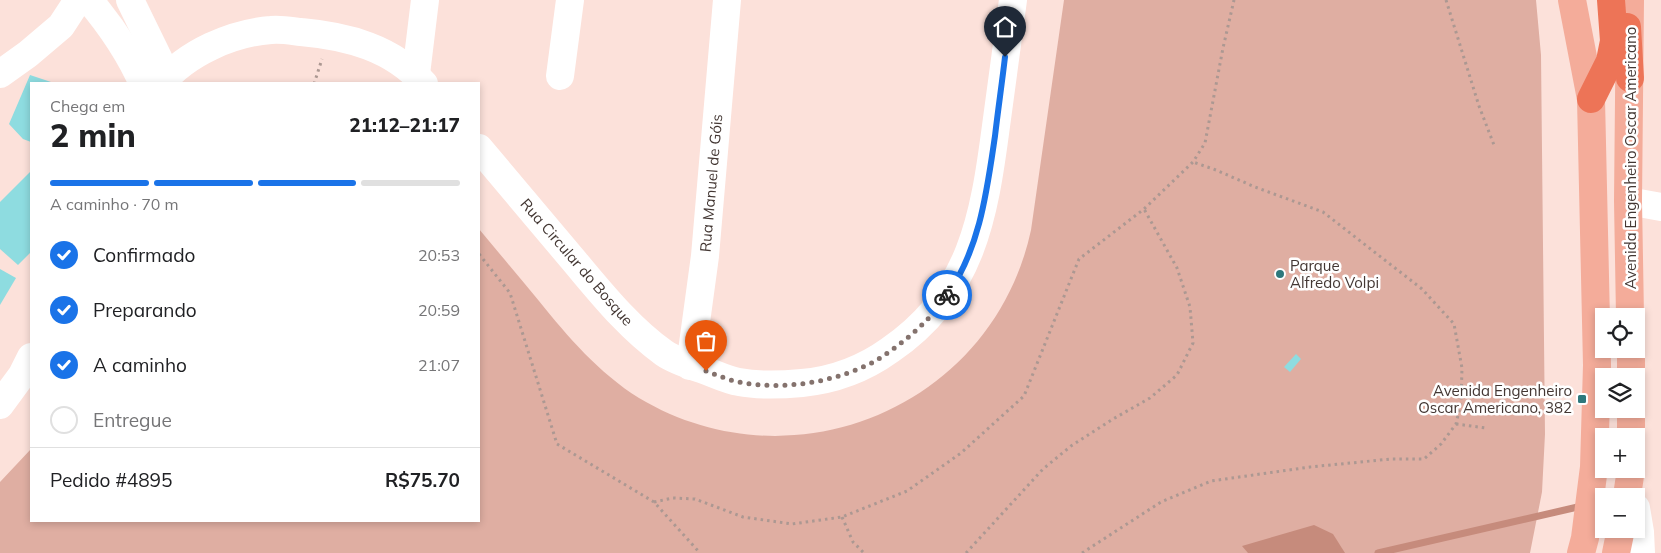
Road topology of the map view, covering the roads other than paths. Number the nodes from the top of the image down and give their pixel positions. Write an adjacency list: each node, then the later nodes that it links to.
1 (78, 0): 12 (street)
2 (130, 0): 17 (street)
3 (425, 0): 16 (street)
4 (570, 0): 14 (street)
5 (727, 0): 24 (street, Rua Manuel de Góis)
6 (1013, 0): 24 (street, Rua Circular do Bosque)
7 (1572, 0): 18 (main road)
8 (1611, 0): 18 (highway)
9 (1626, 0): 15 (highway)
10 (1630, 0): 15 (main road, Avenida Engenheiro Oscar Americano)
11 (106, 5): 12 (street); 17 (street)
12 (61, 26): 13 (street)
13 (0, 74)
14 (560, 76)
15 (1630, 78): 20 (main road, Avenida Engenheiro Oscar Americano)
16 (420, 79): 17 (street)
17 (157, 81)
18 (1591, 99): 28 (main road)
19 (480, 149): 24 (street, Rua Circular do Bosque)
20 (1628, 201): 21 (street); 22 (main road, Avenida Engenheiro Oscar Americano)
21 (1661, 207)
22 (1630, 308)
23 (30, 359): 25 (street)
24 (690, 366)
25 (0, 405)
26 (1619, 538): 29 (main road)
27 (1640, 538): 30 (street)
28 (1581, 553)
29 (1616, 553)
30 (1641, 553)

